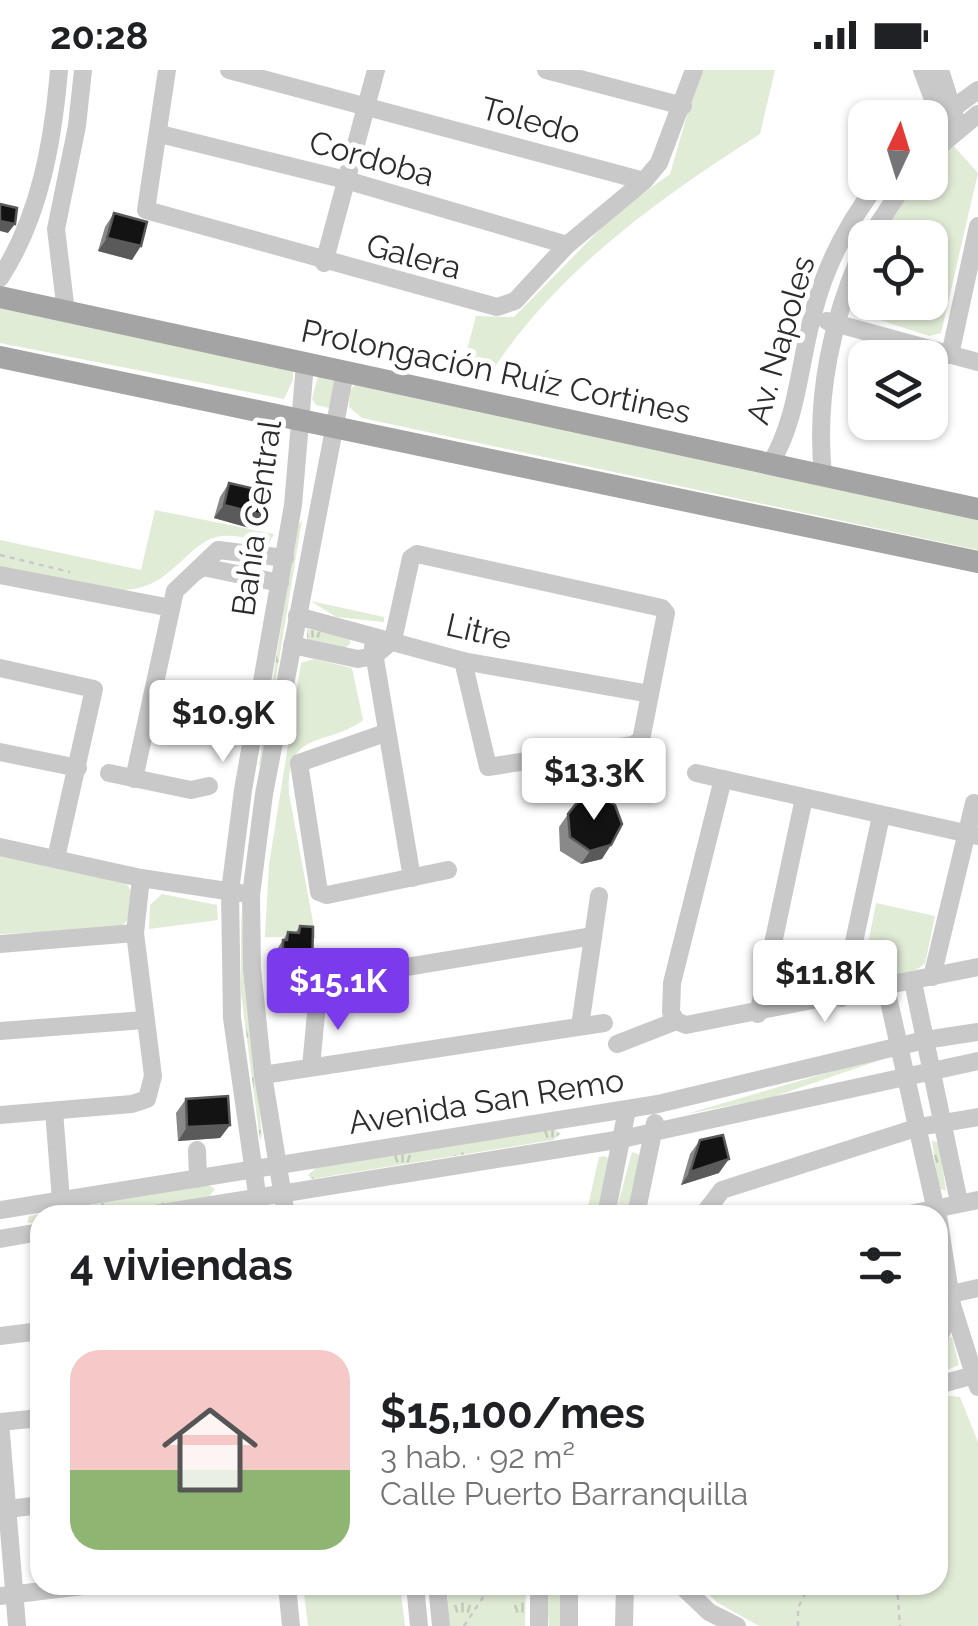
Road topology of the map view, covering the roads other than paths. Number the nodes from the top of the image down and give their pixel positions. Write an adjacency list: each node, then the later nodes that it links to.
1 (58, 70): 24 (street)
2 (83, 70): 26 (street)
3 (167, 70): 19 (street, Galera)
4 (229, 70): 13 (street, Toledo)
5 (376, 70): 13 (street)
6 (546, 70): 14 (street)
7 (694, 70): 14 (street, Galera)
8 (922, 70): 11 (street)
9 (940, 70): 12 (street)
10 (978, 90): 15 (street)
11 (933, 100)
12 (940, 100)
13 (366, 106): 21 (street); 22 (street, Toledo)
14 (683, 106): 22 (street, Galera)
15 (948, 111)
16 (978, 114): 18 (street)
17 (948, 127): 18 (street)
18 (952, 132): 20 (street)
19 (160, 134): 21 (street, Cordoba); 28 (street, Galera)
20 (948, 136)
21 (346, 180): 27 (street, Cordoba); 28 (street)
22 (644, 182): 27 (street, Galera)
23 (867, 200): 33 (street, Av. Napoles)
24 (30, 223): 26 (street); 29 (street)
25 (978, 226): 35 (street)
26 (56, 229): 32 (street)
27 (567, 245): 28 (street, Galera)
28 (324, 262)
29 (0, 278)
30 (848, 291): 34 (street, Av. Napoles)
31 (0, 297): 32 (main road, Prolongación Ruíz Cortines)
32 (66, 312): 38 (main road, Prolongación Ruíz Cortines)
33 (812, 317): 34 (street); 42 (street, Av. Napoles)
34 (836, 324): 35 (street); 43 (street, Av. Napoles)
35 (950, 355): 37 (street)
36 (0, 358): 40 (main road)
37 (978, 362)
38 (305, 364): 39 (main road, Prolongación Ruíz Cortines); 40 (street, Bahía Central)
39 (345, 372): 41 (street, Bahía Central); 42 (main road, Prolongación Ruíz Cortines)
40 (300, 420): 41 (main road); 44 (street, Bahía Central)
41 (336, 428): 45 (street, Bahía Central); 48 (main road)
42 (771, 463): 43 (main road, Prolongación Ruíz Cortines)
43 (823, 475): 46 (main road, Prolongación Ruíz Cortines)
44 (294, 505): 45 (street); 47 (street, Bahía Central)
45 (318, 508): 53 (street, Bahía Central)
46 (978, 509)
47 (285, 558): 49 (street); 51 (street, Bahía Central)
48 (978, 562)
49 (198, 571): 51 (street); 52 (street)
50 (0, 575): 52 (street)
51 (280, 583): 69 (street, Bahía Central)
52 (171, 608): 66 (street)
53 (297, 616): 54 (street, Litre); 56 (street, Bahía Central)
54 (371, 636): 55 (street, Litre); 57 (street)
55 (394, 640): 57 (street); 58 (street, Litre); 60 (street)
56 (292, 645): 57 (street); 70 (street, Bahía Central)
57 (374, 656): 61 (street)
58 (463, 661): 60 (street, Litre); 60 (street)
59 (0, 668): 63 (street)
60 (650, 694)
61 (385, 733): 79 (street); 79 (street)
62 (0, 752): 63 (street)
63 (78, 768): 76 (street)
64 (109, 773): 66 (street)
65 (696, 773): 67 (street)
66 (134, 779): 68 (street)
67 (723, 780): 71 (street); 92 (street)
68 (209, 786)
69 (243, 790): 70 (street); 80 (street, Bahía Central)
70 (264, 794): 81 (street, Bahía Central)
71 (804, 798): 73 (street); 90 (street)
72 (974, 803): 74 (street)
73 (881, 816): 74 (street); 89 (street)
74 (972, 835): 87 (street)
75 (0, 847): 76 (street)
76 (56, 858): 78 (street)
77 (448, 870): 79 (street)
78 (141, 878): 80 (street); 83 (street)
79 (412, 878)
80 (230, 892): 81 (street); 116 (street, Bahía Central)
81 (252, 895): 104 (street, Bahía Central)
82 (600, 896): 84 (street)
83 (135, 932): 85 (street); 91 (street)
84 (593, 936): 94 (street); 101 (street)
85 (0, 944)
86 (978, 968): 87 (street)
87 (922, 980): 88 (street); 97 (street)
88 (886, 988): 89 (street); 99 (street)
89 (842, 998): 90 (street)
90 (758, 1014): 92 (street)
91 (144, 1020): 95 (street); 107 (street)
92 (676, 1021): 98 (street)
93 (604, 1023): 94 (street)
94 (580, 1026): 101 (street)
95 (0, 1031)
96 (978, 1032): 97 (street, Avenida San Remo)
97 (926, 1040): 99 (street, Avenida San Remo); 102 (street)
98 (617, 1044)
99 (900, 1046): 103 (street); 105 (street, Avenida San Remo)
100 (978, 1060): 102 (street, Avenida San Remo)
101 (311, 1066): 104 (street)
102 (930, 1068): 103 (street, Avenida San Remo); 110 (street)
103 (907, 1074): 111 (street); 112 (street, Avenida San Remo)
104 (263, 1075): 115 (street, Bahía Central)
105 (658, 1104): 106 (street, Avenida San Remo); 112 (street)
106 (627, 1110): 113 (street); 115 (street, Avenida San Remo)
107 (54, 1111): 108 (street); 119 (street)
108 (0, 1115)
109 (978, 1116): 110 (street)
110 (942, 1122): 111 (street); 120 (street)
111 (920, 1127): 128 (street); 129 (street)
112 (654, 1132): 113 (street, Avenida San Remo); 127 (street)
113 (622, 1139): 118 (street, Avenida San Remo); 126 (street)
114 (197, 1150): 117 (street)
115 (275, 1164): 116 (street, Avenida San Remo); 118 (street, Bahía Central)
116 (252, 1168): 117 (street, Avenida San Remo); 123 (street, Bahía Central)
117 (198, 1178): 119 (street, Avenida San Remo)
118 (281, 1193): 124 (street, Avenida San Remo); 125 (street, Bahía Central)
119 (61, 1200): 121 (street, Avenida San Remo)
120 (968, 1201)
121 (30, 1205)
122 (30, 1205): 130 (street, Avenida San Remo)
123 (258, 1205)
124 (260, 1205)
125 (284, 1205)
126 (608, 1205)
127 (638, 1205)
128 (711, 1205)
129 (935, 1205)
130 (0, 1210)
131 (30, 1232): 132 (street)
132 (1, 1233)
133 (978, 1288): 134 (street)
134 (948, 1299)
135 (948, 1302): 138 (street)
136 (30, 1333): 137 (street)
137 (0, 1336)
138 (977, 1379): 139 (street)
139 (948, 1383)
140 (30, 1419): 141 (street)
141 (0, 1422): 143 (street)
142 (30, 1507): 143 (street)
143 (4, 1509): 144 (street)
144 (8, 1595): 153 (street)
145 (288, 1595): 154 (street)
146 (416, 1595): 155 (street)
147 (437, 1595): 156 (street)
148 (539, 1595): 157 (street)
149 (569, 1595): 158 (street)
150 (625, 1595): 159 (street)
151 (690, 1595): 152 (street)
152 (710, 1619): 160 (street)
153 (17, 1626)
154 (291, 1626)
155 (419, 1626)
156 (440, 1626)
157 (539, 1626)
158 (568, 1626)
159 (624, 1626)
160 (738, 1626)

